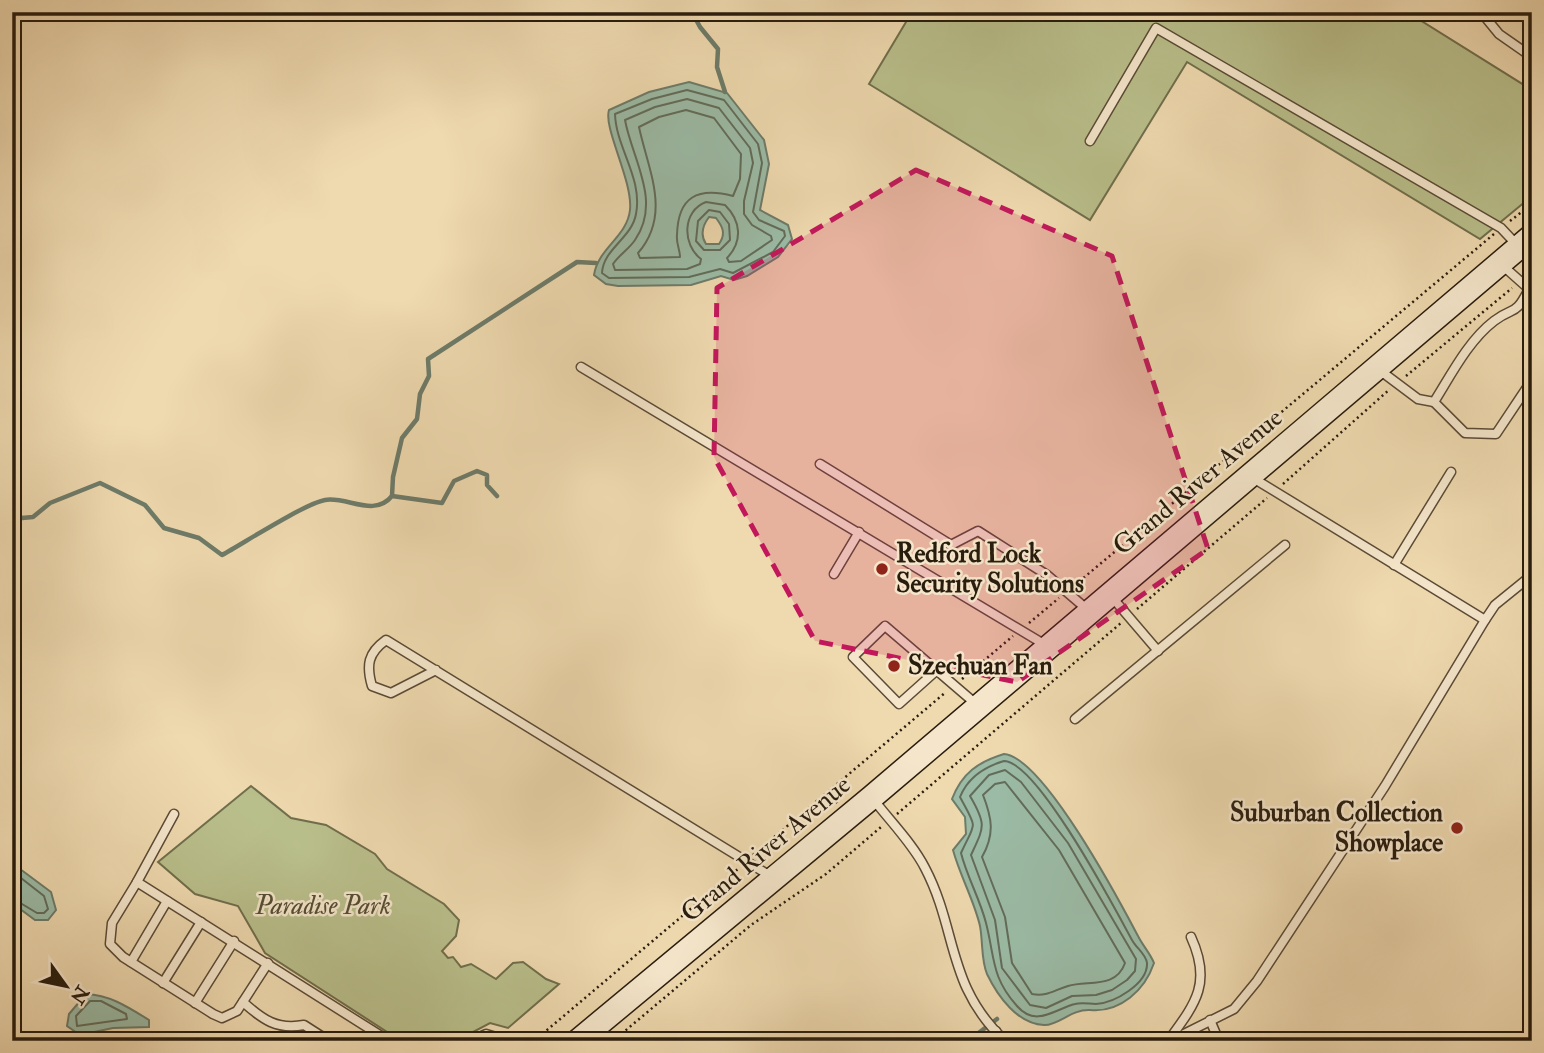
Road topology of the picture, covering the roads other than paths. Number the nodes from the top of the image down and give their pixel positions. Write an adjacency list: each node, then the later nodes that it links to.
1 (1481, 12): 2 (lane)
2 (1532, 57)
3 (1090, 141): 4 (lane)
4 (1525, 242): 5 (main road, Grand River Avenue)
5 (1500, 263): 6 (lane); 8 (main road, Grand River Avenue)
6 (1530, 289): 10 (lane)
7 (581, 367): 14 (lane)
8 (1376, 367): 10 (lane); 13 (main road, Grand River Avenue)
9 (1532, 380): 10 (lane)
10 (1434, 402)
11 (820, 464): 20 (lane)
12 (1451, 472): 16 (lane)
13 (1248, 475): 16 (lane); 19 (main road, Grand River Avenue)
14 (859, 532): 17 (lane); 22 (lane)
15 (1285, 545): 23 (lane)
16 (1394, 565): 21 (lane)
17 (834, 574)
18 (1532, 575): 21 (lane)
19 (1109, 594): 20 (main road, Grand River Avenue); 23 (lane)
20 (1089, 611): 22 (main road, Grand River Avenue)
21 (1485, 620): 41 (lane)
22 (1047, 646): 26 (main road, Grand River Avenue)
23 (1158, 651): 27 (lane)
24 (436, 670): 24 (lane); 30 (lane)
25 (937, 670): 25 (lane); 26 (lane)
26 (978, 706): 28 (main road, Grand River Avenue)
27 (1075, 719)
28 (872, 797): 30 (main road, Grand River Avenue); 42 (lane)
29 (174, 814): 31 (lane)
30 (775, 878): 47 (main road, Grand River Avenue)
31 (137, 882): 32 (lane); 36 (lane)
32 (167, 901): 33 (lane); 36 (lane)
33 (201, 922): 35 (lane); 38 (lane)
34 (1191, 937): 50 (lane)
35 (234, 941): 37 (lane); 40 (lane)
36 (131, 962): 38 (lane)
37 (268, 963): 39 (lane); 44 (lane)
38 (163, 983): 40 (lane)
39 (243, 1002): 40 (lane); 43 (lane)
40 (195, 1003)
41 (1210, 1020): 50 (lane); 51 (lane)
42 (996, 1031): 48 (lane); 49 (lane)
43 (324, 1039)
44 (389, 1041)
45 (471, 1041): 46 (lane)
46 (509, 1041)
47 (578, 1041)
48 (986, 1041)
49 (1005, 1041)
50 (1169, 1041)
51 (1219, 1041)

